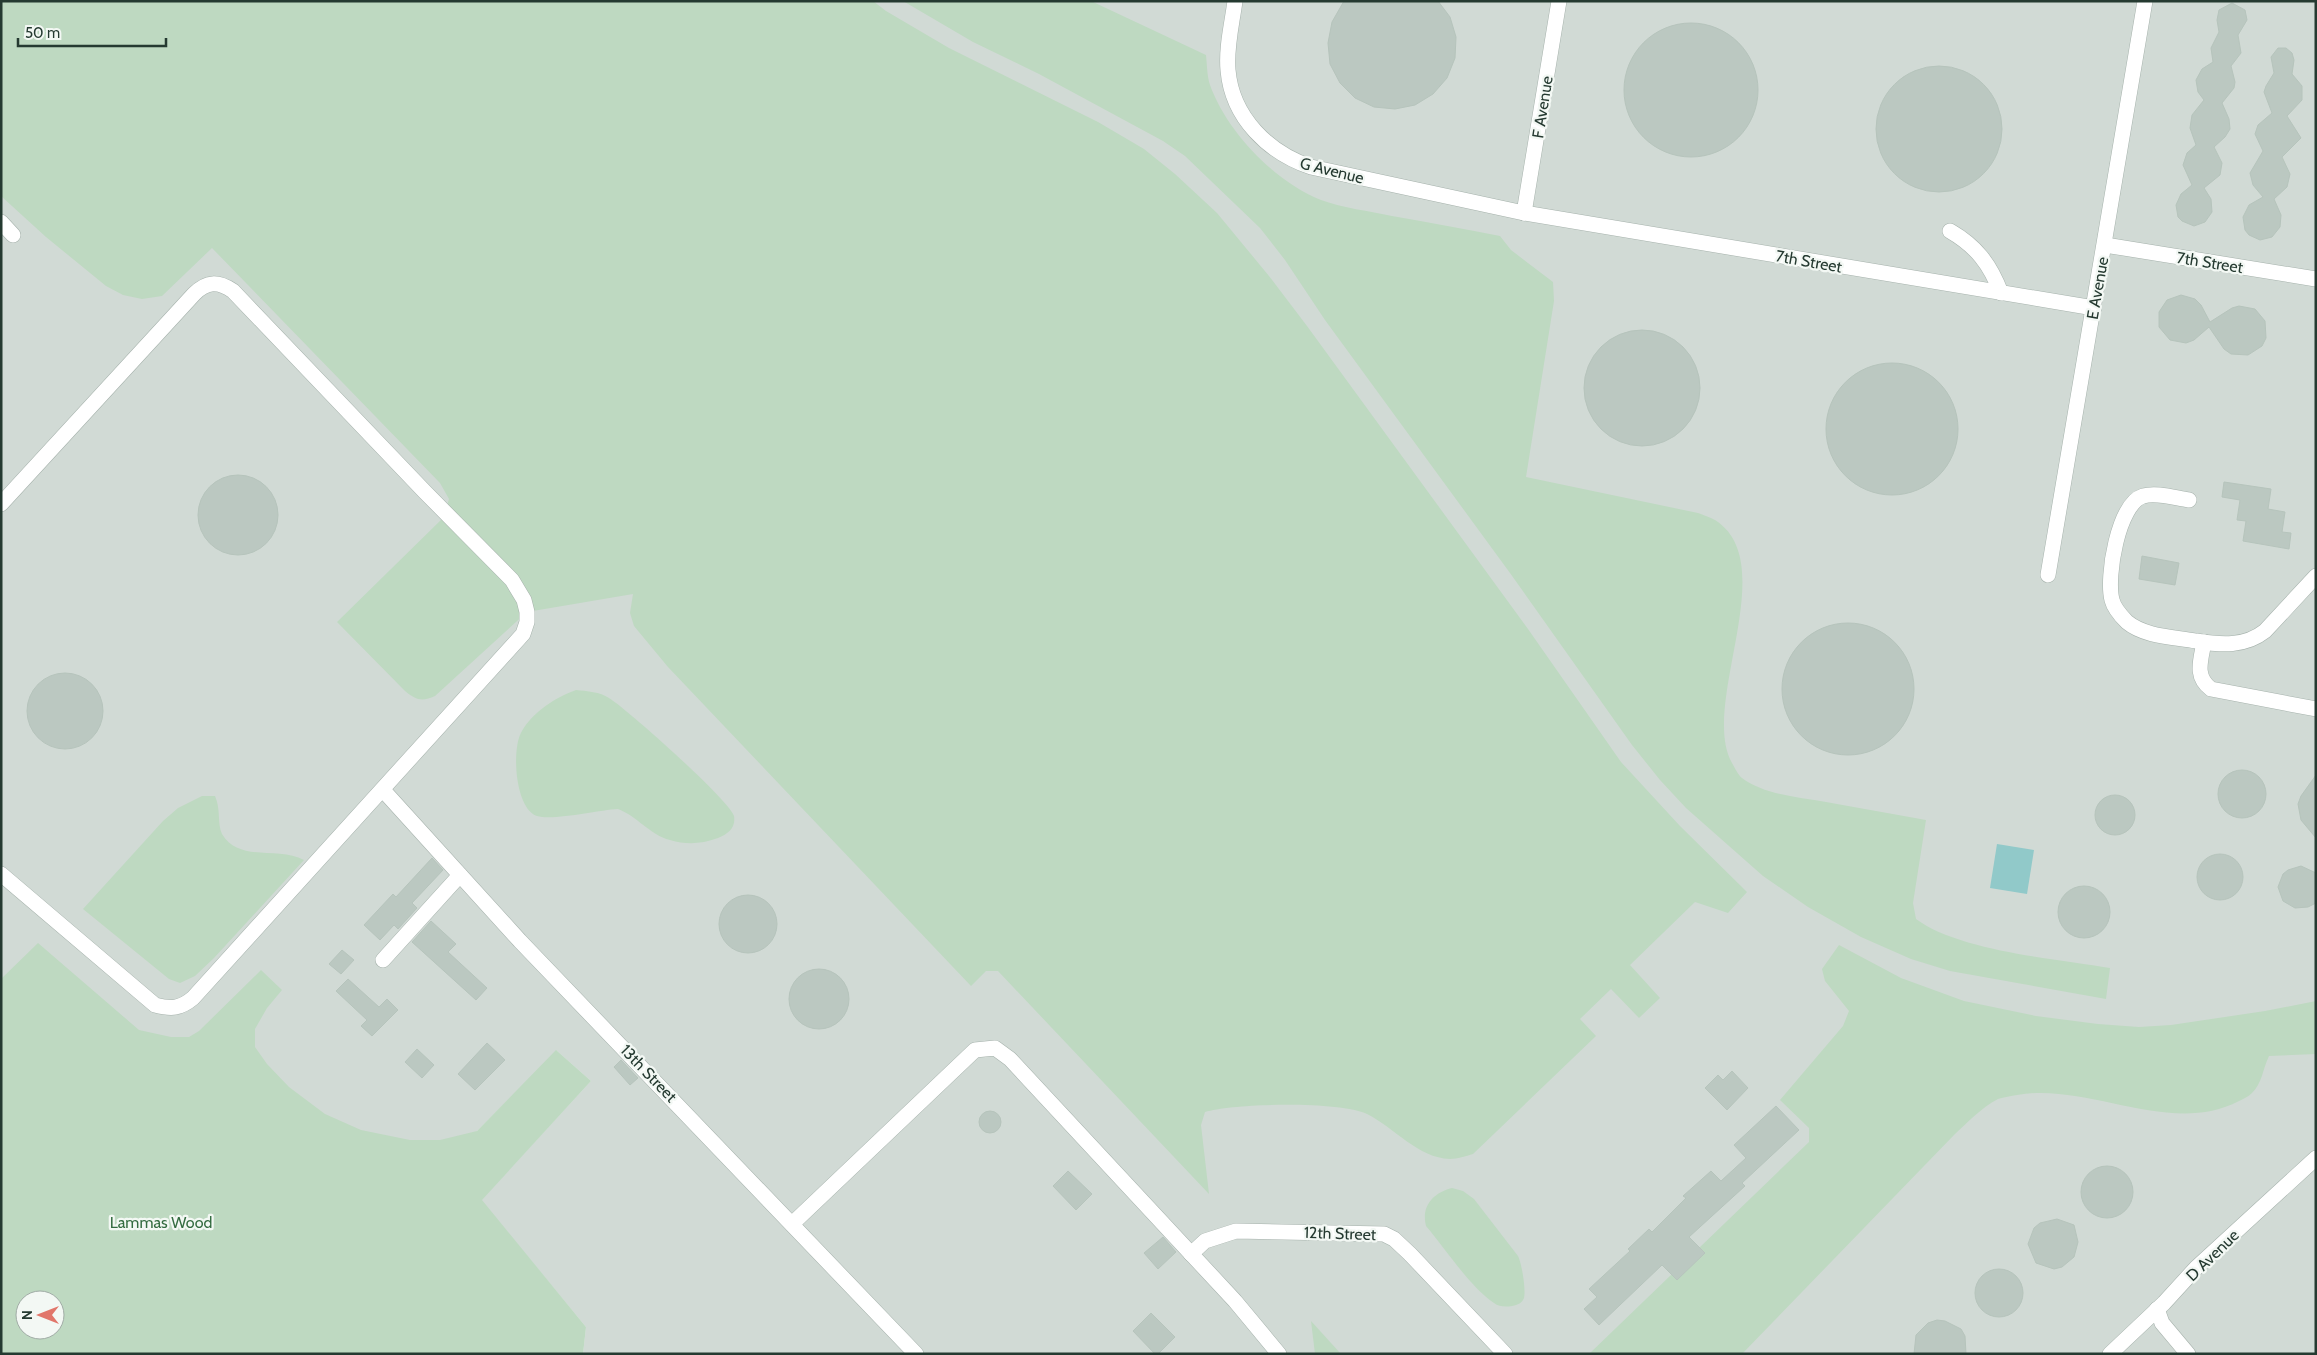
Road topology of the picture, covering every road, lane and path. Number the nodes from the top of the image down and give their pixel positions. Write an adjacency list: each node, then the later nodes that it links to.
1 (1235, 1): 4 (lane, G Avenue)
2 (1559, 1): 4 (lane, F Avenue)
3 (2145, 1): 8 (lane, E Avenue)
4 (1524, 213): 10 (lane, 7th Street)
5 (1, 222): 7 (lane)
6 (1950, 230): 10 (lane)
7 (13, 235)
8 (2105, 245): 9 (lane, 7th Street); 11 (lane, E Avenue)
9 (2316, 279)
10 (2001, 293): 11 (lane, 7th Street)
11 (2094, 308): 14 (lane, E Avenue)
12 (2189, 500): 16 (lane)
13 (1, 504): 18 (lane)
14 (2048, 575)
15 (2316, 576): 16 (lane)
16 (2204, 642): 17 (lane)
17 (2316, 709)
18 (383, 790): 19 (lane); 20 (lane, 13th Street)
19 (1, 874)
20 (460, 875): 21 (lane); 23 (lane, 13th Street)
21 (383, 960)
22 (2316, 1158): 25 (lane, D Avenue)
23 (792, 1224): 24 (lane); 26 (lane, 13th Street)
24 (1191, 1254): 27 (lane); 28 (lane, 12th Street)
25 (2160, 1316): 29 (lane, D Avenue); 30 (lane)
26 (916, 1354)
27 (1279, 1354)
28 (1505, 1354)
29 (2110, 1354)
30 (2188, 1354)

